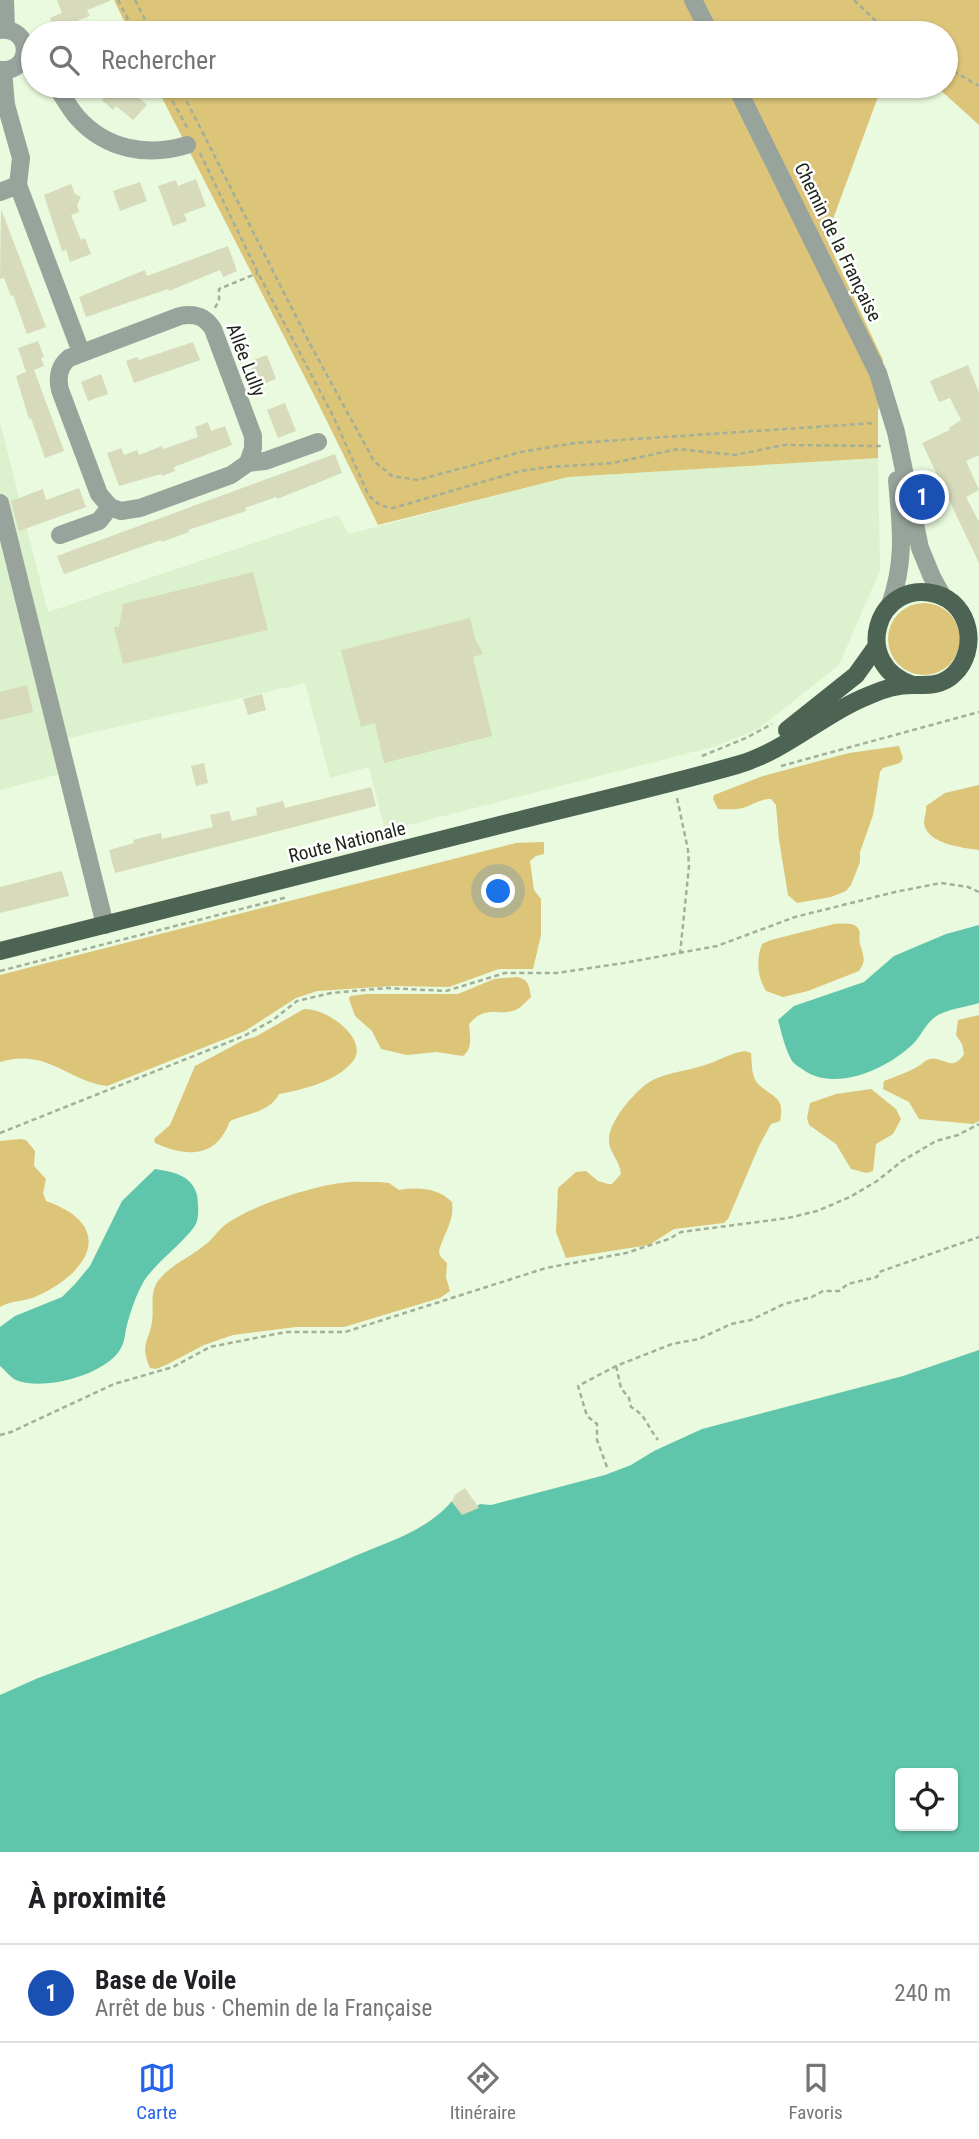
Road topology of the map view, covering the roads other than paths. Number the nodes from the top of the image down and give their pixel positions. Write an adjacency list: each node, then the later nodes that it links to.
1 (5, 0): 4 (street)
2 (693, 0): 3 (street)
3 (704, 21)
4 (3, 29): 5 (street)
5 (21, 37)
6 (21, 66): 7 (street)
7 (1, 70): 11 (street)
8 (65, 98): 10 (street)
9 (742, 98): 14 (street, Chemin de la Française)
10 (193, 144)
11 (18, 185): 12 (street); 13 (street)
12 (0, 191)
13 (81, 352): 16 (street, Allée Lully); 18 (street, Allée Lully)
14 (892, 421): 20 (street, Chemin de la Française); 21 (street, Chemin de la Française)
15 (318, 442): 16 (street)
16 (248, 463): 18 (street)
17 (0, 503): 28 (street)
18 (110, 507): 19 (street)
19 (60, 535)
20 (943, 597): 21 (main road); 22 (main road)
21 (890, 605): 23 (main road)
22 (972, 624): 25 (main road)
23 (876, 647): 26 (main road); 27 (main road)
24 (979, 664): 25 (main road)
25 (957, 671): 26 (main road)
26 (913, 685): 27 (main road)
27 (698, 766): 28 (main road, Route Nationale)
28 (105, 925): 29 (main road, Route Nationale)
29 (0, 951)

